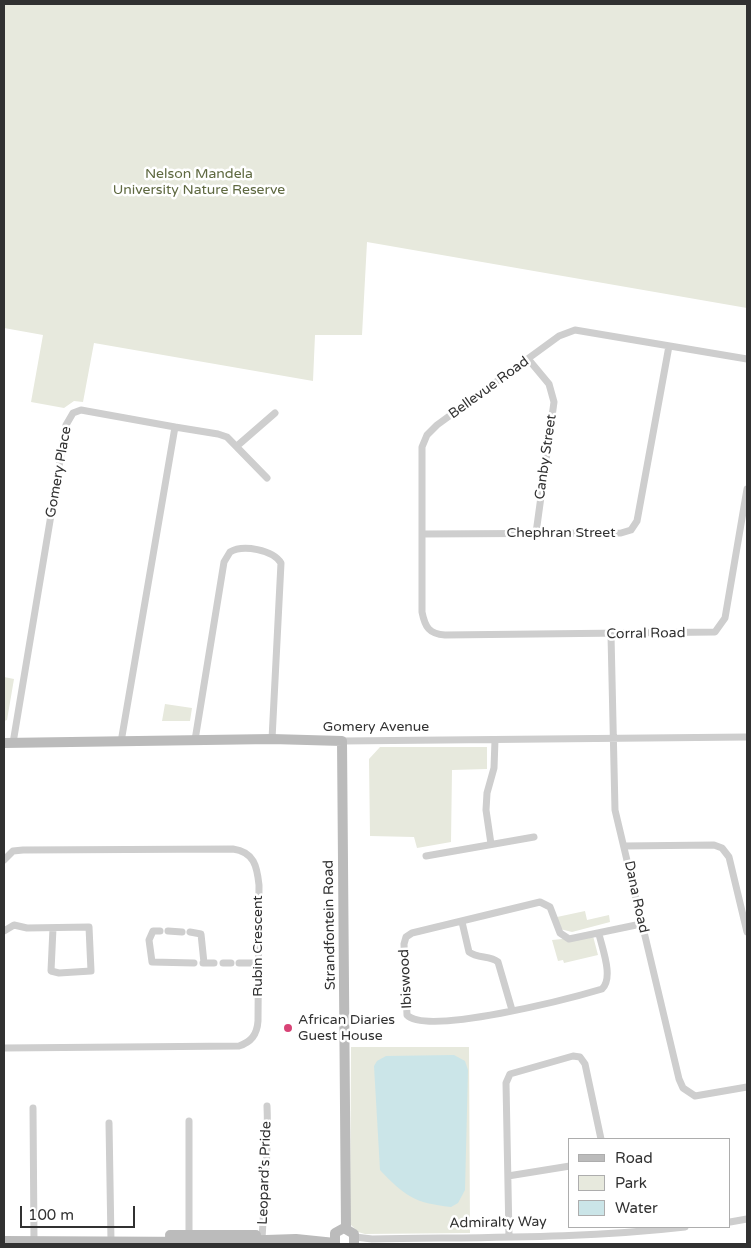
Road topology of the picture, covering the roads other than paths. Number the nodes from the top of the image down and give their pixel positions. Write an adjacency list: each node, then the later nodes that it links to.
1 (669, 346): 2 (street, Bellevue Road); 3 (street, Bellevue Road); 9 (street, Chephran Street)
2 (747, 359)
3 (528, 360): 9 (street, Canby Street); 10 (street, Bellevue Road)
4 (275, 413): 6 (street)
5 (175, 427): 6 (street, Gomery Place); 19 (street); 20 (street, Gomery Place)
6 (237, 446): 7 (street, Gomery Place)
7 (266, 478)
8 (747, 490): 12 (street, Corral Road)
9 (536, 533): 10 (street, Chephran Street)
10 (422, 534): 11 (street, Bellevue Road)
11 (430, 632): 12 (street, Corral Road)
12 (611, 635): 15 (street, Dana Road)
13 (747, 737): 15 (street, Gomery Avenue)
14 (272, 739): 16 (street, Gomery Avenue); 16 (street); 18 (street, Gomery Avenue)
15 (612, 739): 17 (street, Gomery Avenue); 23 (street, Dana Road)
16 (195, 740): 19 (street, Gomery Avenue)
17 (495, 740): 18 (street, Gomery Avenue); 22 (street)
18 (342, 741): 53 (street, Strandfontein Road)
19 (121, 742): 20 (street, Gomery Avenue)
20 (8, 743)
21 (534, 837): 22 (street)
22 (491, 844): 24 (street)
23 (624, 846): 27 (street, Dana Road); 34 (street)
24 (426, 856)
25 (4, 860): 39 (street, Rubin Crescent)
26 (462, 922): 35 (street, Ibiswood); 40 (street); 40 (street, Ibiswood)
27 (641, 924): 35 (street, Ibiswood); 42 (street, Dana Road)
28 (53, 928): 28 (street); 29 (street)
29 (4, 931)
30 (160, 931): 36 (street)
31 (168, 931): 32 (street)
32 (182, 932)
33 (190, 932): 37 (street)
34 (747, 932)
35 (599, 934): 40 (street, Ibiswood)
36 (194, 963)
37 (214, 963)
38 (239, 963): 39 (street)
39 (258, 963): 41 (street, Rubin Crescent)
40 (512, 1010)
41 (4, 1048)
42 (747, 1087)
43 (267, 1106): 56 (street, Leopard’s Pride)
44 (33, 1108): 58 (street)
45 (189, 1121): 55 (street)
46 (109, 1123): 59 (street)
47 (601, 1138): 49 (street)
48 (568, 1166): 49 (street)
49 (508, 1176): 54 (street)
50 (747, 1219): 51 (street)
51 (731, 1222)
52 (672, 1228): 54 (street, Admiralty Way)
53 (346, 1229): 61 (street); 62 (street)
54 (509, 1237): 62 (street, Admiralty Way)
55 (189, 1238): 56 (street); 59 (street)
56 (262, 1238): 60 (street); 61 (street)
57 (4, 1240): 58 (street)
58 (34, 1240): 59 (street)
59 (110, 1240)
60 (296, 1240): 61 (street); 63 (street)
61 (335, 1241)
62 (354, 1241)
63 (312, 1244)

